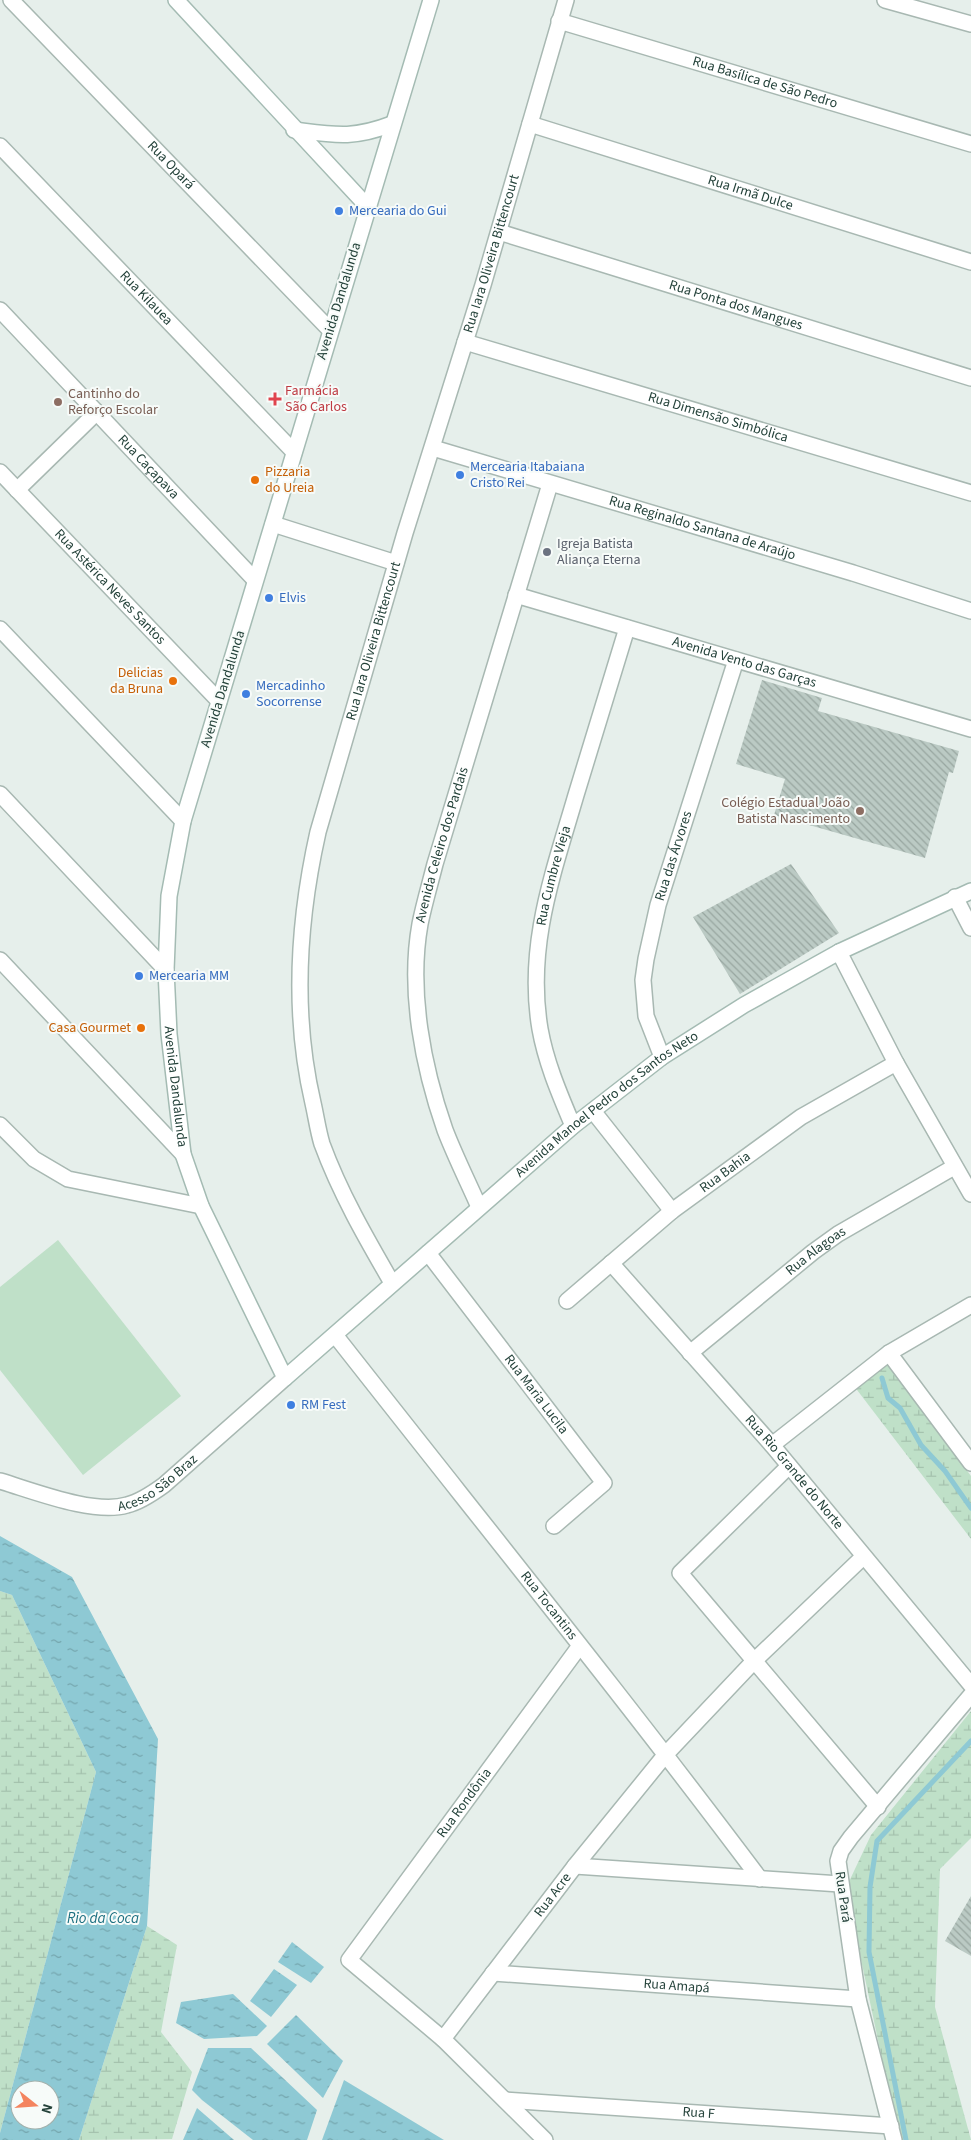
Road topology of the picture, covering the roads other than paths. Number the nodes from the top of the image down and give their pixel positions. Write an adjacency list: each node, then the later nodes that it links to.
1 (11, 0): 17 (street, Rua Opará)
2 (176, 0): 10 (street)
3 (431, 0): 8 (street, Avenida Dandalunda)
4 (566, 0): 6 (street, Rua Iara Oliveira Bittencourt)
5 (885, 0): 7 (street)
6 (559, 21): 9 (street, Rua Iara Oliveira Bittencourt); 11 (street, Rua Basílica de São Pedro)
7 (971, 24)
8 (392, 124): 10 (street); 13 (street, Avenida Dandalunda)
9 (530, 124): 14 (street, Rua Iara Oliveira Bittencourt); 15 (street, Rua Irmã Dulce)
10 (294, 130): 13 (street)
11 (971, 144)
12 (0, 146): 22 (street, Rua Kilauea)
13 (367, 206): 17 (street, Avenida Dandalunda)
14 (499, 232): 18 (street, Rua Iara Oliveira Bittencourt); 19 (street, Rua Ponta dos Mangues)
15 (971, 262)
16 (0, 310): 20 (street, Rua Caçapava)
17 (330, 330): 22 (street, Avenida Dandalunda)
18 (465, 342): 21 (street, Rua Iara Oliveira Bittencourt); 26 (street, Rua Dimensão Simbólica)
19 (971, 378)
20 (97, 412): 25 (street); 29 (street, Rua Caçapava)
21 (433, 448): 24 (street, Rua Reginaldo Santana de Araújo); 28 (street, Rua Iara Oliveira Bittencourt)
22 (294, 452): 27 (street, Avenida Dandalunda)
23 (0, 472): 25 (street, Rua Astérica Neves Santos)
24 (550, 484): 30 (street, Avenida Celeiro dos Pardais); 31 (street, Rua Reginaldo Santana de Araújo)
25 (17, 490): 35 (street, Rua Astérica Neves Santos)
26 (971, 493)
27 (273, 524): 28 (street); 29 (street, Avenida Dandalunda)
28 (396, 563): 58 (street, Rua Iara Oliveira Bittencourt)
29 (255, 580): 35 (street, Avenida Dandalunda)
30 (516, 595): 32 (street, Avenida Vento das Garças); 54 (street, Avenida Celeiro dos Pardais)
31 (971, 611)
32 (627, 628): 34 (street, Avenida Vento das Garças); 49 (street, Rua Cumbre Vieja)
33 (0, 629): 38 (street)
34 (736, 660): 36 (street, Avenida Vento das Garças); 45 (street, Rua das Árvores)
35 (220, 701): 38 (street, Avenida Dandalunda)
36 (971, 729)
37 (0, 794): 44 (street)
38 (183, 820): 44 (street, Avenida Dandalunda)
39 (971, 891): 40 (street, Avenida Manoel Pedro dos Santos Neto)
40 (955, 897): 41 (street); 42 (street, Avenida Manoel Pedro dos Santos Neto)
41 (971, 928)
42 (840, 952): 45 (street, Avenida Manoel Pedro dos Santos Neto); 46 (street)
43 (0, 960): 50 (street)
44 (166, 970): 50 (street, Avenida Dandalunda)
45 (662, 1057): 47 (street, Avenida Manoel Pedro dos Santos Neto)
46 (896, 1062): 51 (street); 55 (street, Rua Bahia)
47 (593, 1111): 49 (street, Avenida Manoel Pedro dos Santos Neto); 55 (street)
48 (0, 1125): 53 (street)
49 (573, 1126): 54 (street, Avenida Manoel Pedro dos Santos Neto)
50 (183, 1154): 53 (street, Avenida Dandalunda)
51 (954, 1167): 52 (street); 62 (street, Rua Alagoas)
52 (971, 1194)
53 (201, 1206): 64 (street, Avenida Dandalunda)
54 (479, 1207): 56 (street, Avenida Manoel Pedro dos Santos Neto)
55 (672, 1211): 57 (street, Rua Bahia)
56 (428, 1253): 58 (street, Avenida Manoel Pedro dos Santos Neto); 69 (street, Rua Maria Lucila)
57 (611, 1263): 59 (street, Rua Bahia); 62 (street, Rua Rio Grande do Norte)
58 (392, 1283): 61 (street, Avenida Manoel Pedro dos Santos Neto)
59 (567, 1301)
60 (971, 1305): 63 (street)
61 (335, 1335): 64 (street, Avenida Manoel Pedro dos Santos Neto); 71 (street, Rua Tocantins)
62 (690, 1353): 65 (street, Rua Rio Grande do Norte)
63 (888, 1353): 65 (street); 66 (street)
64 (284, 1378): 68 (street, Acesso São Braz)
65 (772, 1445): 67 (street, Rua Rio Grande do Norte)
66 (971, 1463)
67 (789, 1466): 70 (street, Rua Rio Grande do Norte); 72 (street)
68 (0, 1481)
69 (554, 1526)
70 (863, 1557): 72 (street, Rua Acre); 73 (street, Rua Rio Grande do Norte)
71 (579, 1646): 75 (street, Rua Tocantins); 82 (street, Rua Rondônia)
72 (754, 1661): 75 (street, Rua Acre); 76 (street)
73 (971, 1685)
74 (971, 1695): 76 (street, Rua Pará)
75 (666, 1754): 77 (street, Rua Acre); 78 (street, Rua Tocantins)
76 (878, 1807): 79 (street, Rua Pará)
77 (575, 1866): 78 (street); 80 (street, Rua Acre)
78 (760, 1878): 79 (street)
79 (840, 1884): 81 (street, Rua Pará)
80 (494, 1973): 81 (street, Rua Amapá); 82 (street, Rua Acre)
81 (858, 1999): 84 (street, Rua Pará)
82 (443, 2039): 83 (street)
83 (505, 2100): 84 (street, Rua F); 85 (street)
84 (893, 2133)
85 (545, 2140)

